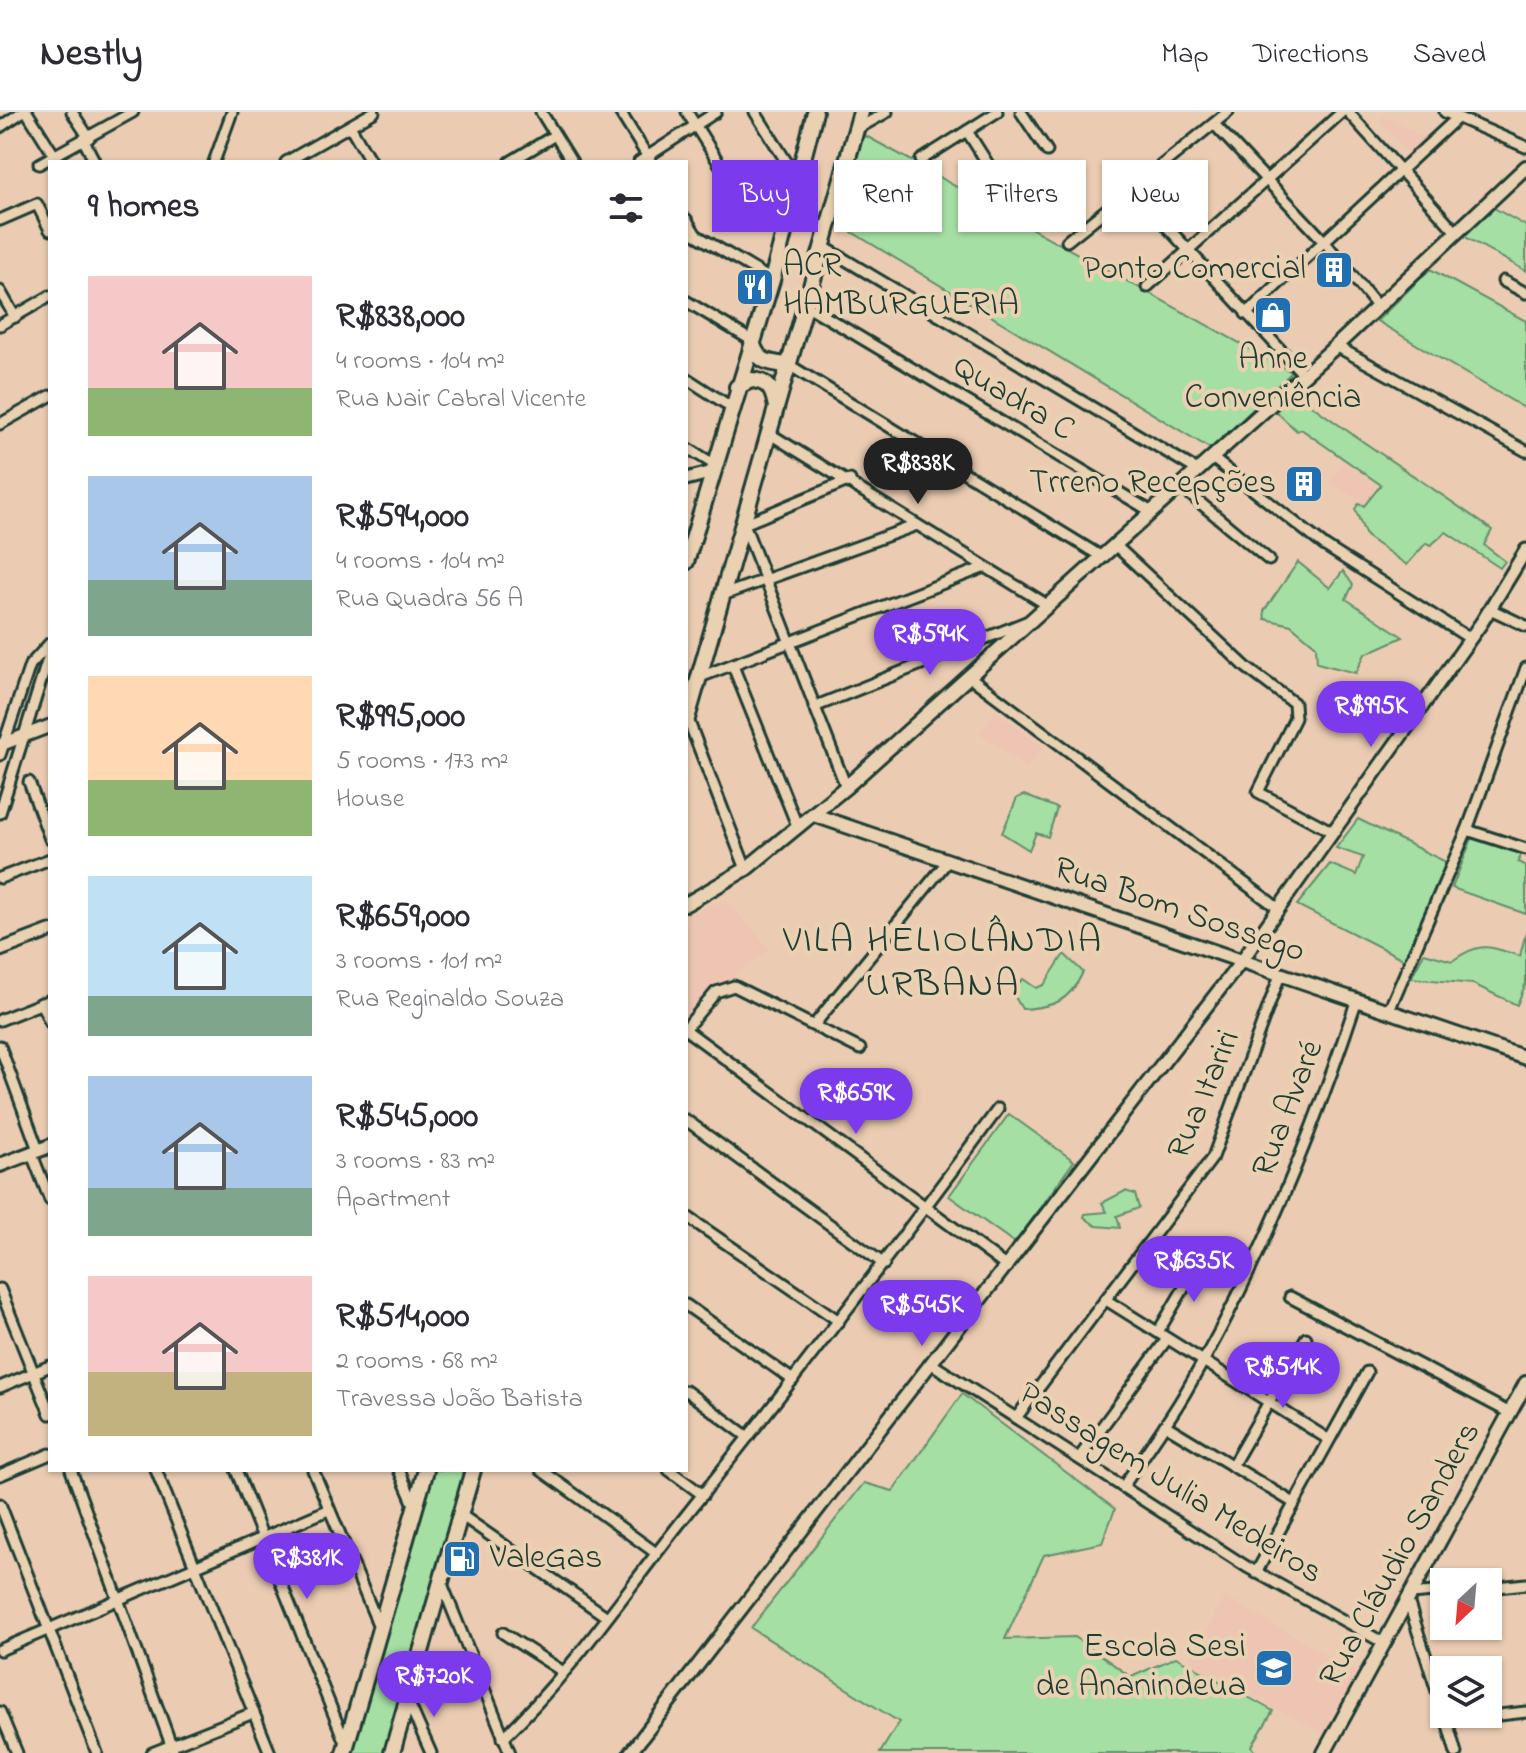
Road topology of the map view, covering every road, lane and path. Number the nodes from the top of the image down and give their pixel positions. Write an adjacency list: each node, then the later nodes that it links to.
1 (24, 112): 23 (street); 30 (street)
2 (72, 112): 27 (street)
3 (133, 112): 27 (street)
4 (232, 112): 32 (street)
5 (374, 112): 22 (street)
6 (541, 112): 26 (street)
7 (620, 112): 37 (street)
8 (687, 112): 21 (street)
9 (716, 112): 21 (street)
10 (755, 112): 39 (street)
11 (815, 112): 40 (main road)
12 (861, 112): 24 (main road)
13 (887, 112): 24 (street)
14 (997, 112): 25 (street)
15 (1021, 112): 29 (street)
16 (1228, 112): 20 (street)
17 (1345, 112): 46 (street); 47 (street)
18 (1445, 112): 19 (street)
19 (1457, 118): 28 (street); 46 (street)
20 (1214, 124): 43 (street); 47 (street)
21 (695, 125): 37 (street); 38 (street)
22 (350, 126): 33 (street); 34 (street)
23 (0, 127)
24 (855, 130): 57 (main road)
25 (967, 131): 41 (street); 42 (street)
26 (555, 135): 35 (street); 36 (street)
27 (86, 139): 30 (street); 31 (street)
28 (1526, 147)
29 (1047, 151)
30 (54, 155): 44 (street)
31 (94, 160)
32 (215, 160)
33 (290, 160)
34 (370, 160)
35 (513, 160)
36 (571, 160)
37 (646, 160)
38 (717, 160)
39 (785, 160)
40 (801, 160)
41 (921, 160)
42 (985, 160)
43 (1167, 160)
44 (39, 164)
45 (1526, 167): 54 (main road)
46 (1400, 170): 54 (street); 56 (street)
47 (1267, 181): 56 (street); 58 (street)
48 (1102, 212): 55 (street)
49 (0, 220): 51 (street)
50 (688, 222): 59 (street)
51 (48, 226)
52 (783, 232): 59 (main road)
53 (1172, 232): 58 (street)
54 (1457, 233): 67 (main road)
55 (1067, 241)
56 (1324, 241): 67 (street); 68 (street)
57 (824, 247): 66 (main road); 86 (street)
58 (1190, 251): 61 (street); 68 (street)
59 (772, 280): 71 (main road)
60 (1503, 281): 63 (street)
61 (1147, 287)
62 (0, 291): 69 (street)
63 (1526, 293)
64 (48, 297): 69 (street)
65 (688, 302): 71 (street)
66 (806, 305): 73 (main road); 90 (street, Quadra C)
67 (1377, 306): 72 (main road)
68 (1246, 314): 74 (street)
69 (15, 317): 70 (street)
70 (0, 325)
71 (751, 340): 73 (main road); 76 (main road)
72 (1336, 346): 74 (main road); 83 (street)
73 (789, 365): 79 (main road); 96 (street)
74 (1303, 374): 84 (main road)
75 (688, 379): 78 (street)
76 (737, 387): 78 (main road); 79 (main road)
77 (48, 397): 80 (street)
78 (731, 407): 85 (main road)
79 (777, 411): 81 (main road)
80 (0, 424)
81 (770, 434): 88 (street); 91 (main road)
82 (688, 449): 85 (street)
83 (1526, 451)
84 (1211, 457): 86 (main road); 105 (street)
85 (714, 469): 87 (street); 94 (main road)
86 (1197, 470): 89 (main road)
87 (688, 478)
88 (850, 480): 91 (street); 92 (street)
89 (1181, 487): 90 (main road); 97 (street)
90 (1152, 512): 93 (main road)
91 (744, 524): 99 (street); 100 (main road)
92 (917, 525): 98 (street); 99 (street)
93 (1115, 545): 96 (main road); 125 (street)
94 (688, 546)
95 (1526, 550): 102 (street)
96 (1102, 557): 101 (main road)
97 (1269, 560)
98 (985, 567): 101 (street); 107 (street)
99 (765, 580): 100 (street); 107 (street)
100 (723, 595): 111 (main road)
101 (1049, 606): 103 (main road)
102 (1490, 609): 104 (street); 105 (street)
103 (1034, 619): 112 (main road); 113 (street)
104 (1526, 626)
105 (1469, 638): 125 (street)
106 (48, 645): 118 (street)
107 (790, 645): 109 (street); 113 (street)
108 (48, 659): 117 (street)
109 (733, 666): 111 (street); 123 (street)
110 (1526, 668): 124 (street)
111 (700, 677): 114 (main road)
112 (970, 677): 120 (main road); 133 (street)
113 (814, 707): 120 (street)
114 (688, 717)
115 (688, 723): 130 (street)
116 (48, 727): 117 (street)
117 (27, 735): 118 (street); 121 (street)
118 (2, 748)
119 (29, 782): 126 (street)
120 (846, 787): 122 (main road)
121 (0, 813)
122 (814, 815): 123 (main road); 129 (main road, Rua Bom Sossego)
123 (798, 828): 130 (main road)
124 (1467, 830): 127 (street); 140 (street)
125 (1333, 832): 133 (street)
126 (48, 834)
127 (1526, 849)
128 (48, 860): 131 (street)
129 (947, 862): 136 (main road, Rua Bom Sossego); 142 (street)
130 (746, 869): 132 (main road)
131 (0, 878)
132 (688, 903)
133 (1279, 909): 136 (street)
134 (48, 932): 135 (street)
135 (0, 950)
136 (1240, 963): 137 (main road, Rua Bom Sossego); 157 (street)
137 (1280, 975): 138 (main road, Rua Bom Sossego); 160 (street, Rua Itariri)
138 (1357, 999): 140 (main road, Rua Bom Sossego); 166 (street, Rua Avaré)
139 (46, 1002): 141 (street)
140 (1389, 1010): 147 (main road, Rua Bom Sossego)
141 (0, 1020)
142 (814, 1025): 143 (street); 146 (street)
143 (688, 1027)
144 (688, 1030): 153 (street)
145 (0, 1046): 150 (street)
146 (860, 1049)
147 (1526, 1058)
148 (998, 1109): 153 (street)
149 (688, 1121): 156 (street)
150 (40, 1150): 151 (main road); 152 (street)
151 (0, 1165)
152 (48, 1190)
153 (925, 1207): 156 (street); 157 (street)
154 (688, 1217): 162 (street)
155 (1201, 1259): 163 (street)
156 (884, 1264): 162 (street)
157 (1007, 1267): 167 (street)
158 (0, 1289): 169 (street)
159 (1290, 1297): 177 (street)
160 (1106, 1300): 163 (street); 178 (street, Rua Itariri)
161 (688, 1306): 171 (street)
162 (839, 1321): 171 (street)
163 (1158, 1332): 165 (street)
164 (1306, 1338): 175 (street)
165 (1167, 1339): 166 (street); 183 (street)
166 (1203, 1360): 175 (street); 179 (street, Rua Avaré)
167 (932, 1364): 178 (street, Passagem Julia Medeiros); 236 (street)
168 (48, 1367): 169 (street)
169 (34, 1372): 173 (street); 176 (street)
170 (1367, 1372): 181 (street)
171 (793, 1380): 180 (street)
172 (1526, 1383): 177 (main road, Rua Cláudio Sanders)
173 (0, 1387)
174 (688, 1392): 180 (street)
175 (1268, 1402): 181 (street); 184 (street)
176 (48, 1409)
177 (1510, 1413): 210 (main road, Rua Cláudio Sanders)
178 (1016, 1418): 183 (street, Passagem Julia Medeiros)
179 (1165, 1425): 184 (street); 195 (street, Rua Avaré)
180 (748, 1437): 196 (street)
181 (1328, 1439): 197 (street)
182 (48, 1455): 194 (street)
183 (1079, 1458): 195 (street, Passagem Julia Medeiros)
184 (1232, 1466): 197 (street)
185 (72, 1472): 211 (street)
186 (157, 1472): 204 (street)
187 (237, 1472): 202 (street)
188 (314, 1472): 200 (street)
189 (400, 1472): 199 (street)
190 (425, 1472): 199 (main road)
191 (472, 1472): 201 (main road)
192 (544, 1472): 203 (street)
193 (672, 1472): 196 (street)
194 (0, 1475)
195 (1123, 1487): 205 (street, Passagem Julia Medeiros)
196 (703, 1495): 203 (street)
197 (1294, 1503): 205 (street)
198 (0, 1504): 213 (street)
199 (415, 1507): 214 (main road)
200 (328, 1510): 202 (street); 214 (street)
201 (461, 1515): 206 (main road); 212 (street)
202 (264, 1536): 204 (street); 227 (street)
203 (656, 1553): 212 (street)
204 (194, 1566): 211 (street); 223 (street)
205 (1256, 1573): 216 (street, Passagem Julia Medeiros)
206 (442, 1584): 220 (main road); 226 (street)
207 (1526, 1584): 208 (street)
208 (1502, 1587)
209 (1430, 1594): 210 (street)
210 (1410, 1598): 216 (main road, Rua Cláudio Sanders); 218 (street)
211 (118, 1601): 213 (street); 228 (street)
212 (607, 1617): 219 (street)
213 (49, 1628): 217 (street); 230 (street)
214 (380, 1629): 227 (main road)
215 (503, 1633): 219 (street)
216 (1384, 1643): 237 (main road, Rua Cláudio Sanders)
217 (0, 1650)
218 (1431, 1656)
219 (562, 1671): 226 (street)
220 (407, 1699): 233 (main road); 234 (street)
221 (0, 1712): 229 (street)
222 (1526, 1712): 224 (street)
223 (253, 1713): 228 (street); 232 (street)
224 (1502, 1713)
225 (1449, 1728): 238 (street)
226 (503, 1738): 235 (street)
227 (345, 1749)
228 (173, 1750): 231 (street)
229 (17, 1753)
230 (97, 1753)
231 (152, 1753)
232 (270, 1753)
233 (392, 1753)
234 (431, 1753)
235 (510, 1753)
236 (630, 1753)
237 (1324, 1753)
238 (1456, 1753)

